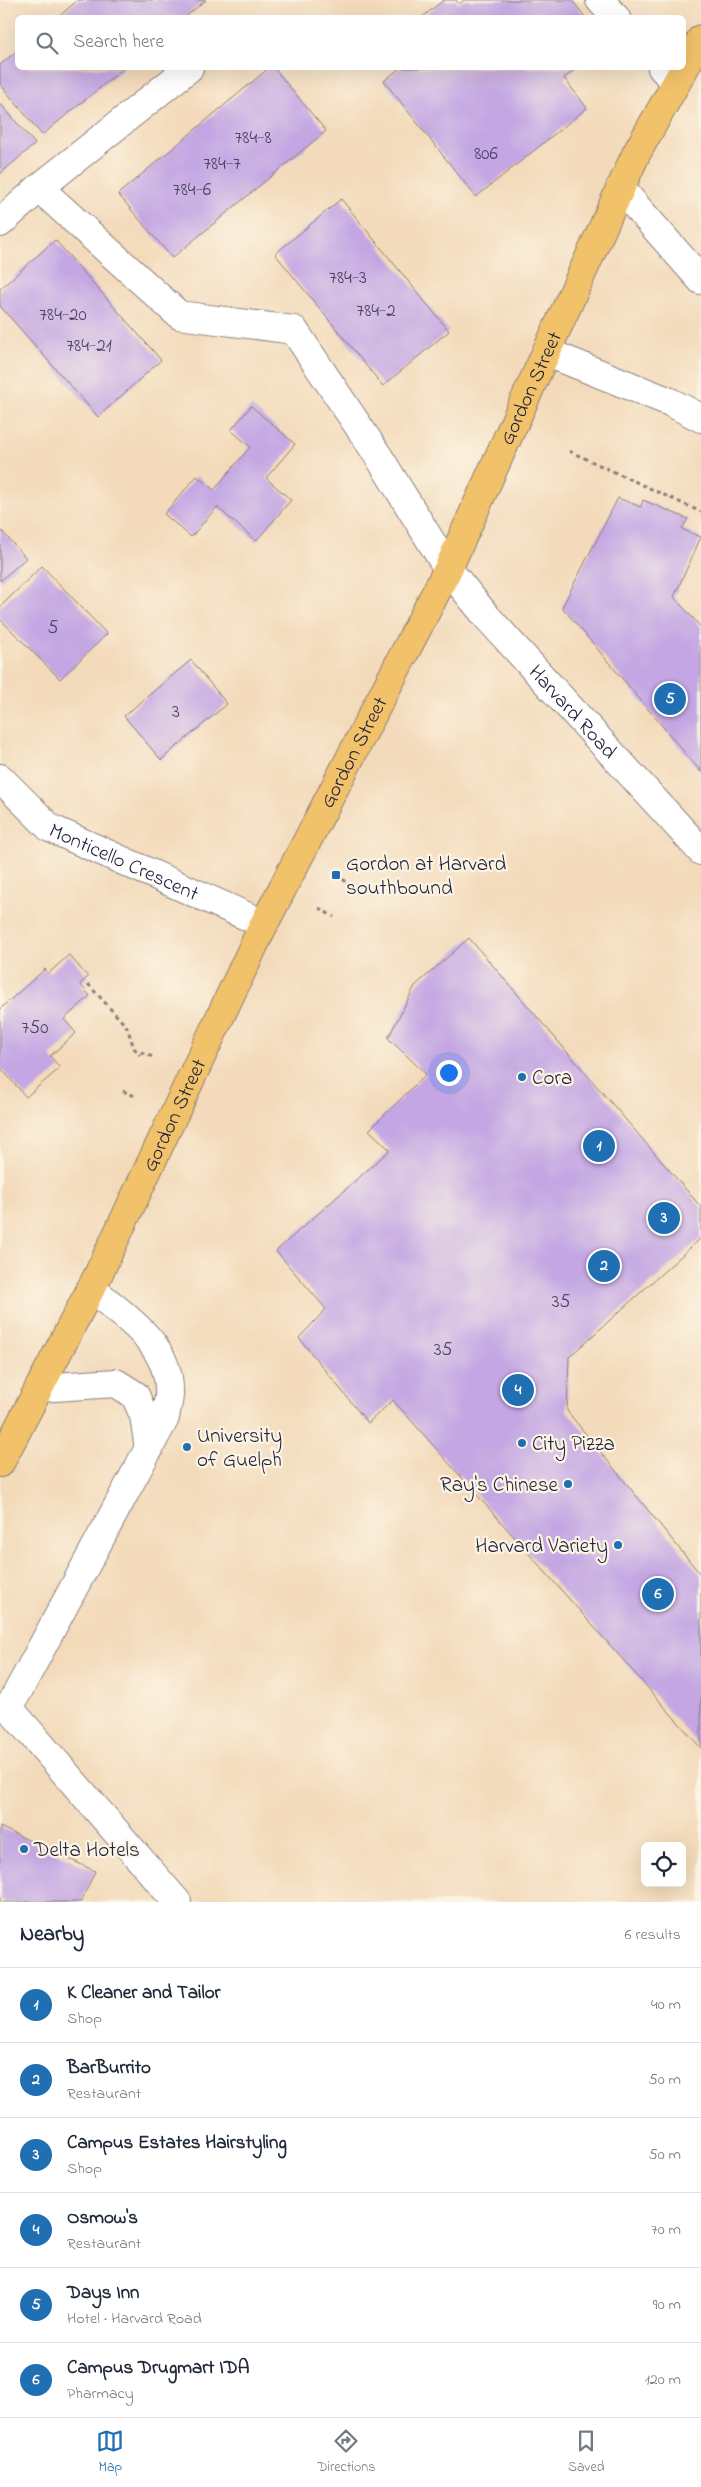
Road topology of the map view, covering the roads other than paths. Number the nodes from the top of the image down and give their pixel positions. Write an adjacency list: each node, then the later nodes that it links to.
1 (600, 0): 2 (street)
2 (613, 15)
3 (701, 39): 4 (main road, Gordon Street)
4 (686, 56)
5 (186, 70): 7 (street)
6 (669, 75): 8 (main road, Gordon Street)
7 (39, 188): 9 (street); 13 (street, Harvard Road)
8 (620, 188): 10 (street); 11 (main road, Gordon Street)
9 (0, 222)
10 (701, 280)
11 (546, 352): 12 (street); 13 (main road, Gordon Street)
12 (701, 418)
13 (448, 569): 15 (street, Harvard Road); 16 (main road, Gordon Street)
14 (0, 778): 16 (street, Monticello Crescent)
15 (701, 851)
16 (264, 924): 17 (main road, Gordon Street)
17 (92, 1288): 18 (main road, Gordon Street); 19 (street)
18 (40, 1388): 19 (street); 20 (main road, Gordon Street)
19 (149, 1449): 21 (street)
20 (0, 1464)
21 (177, 1902)

